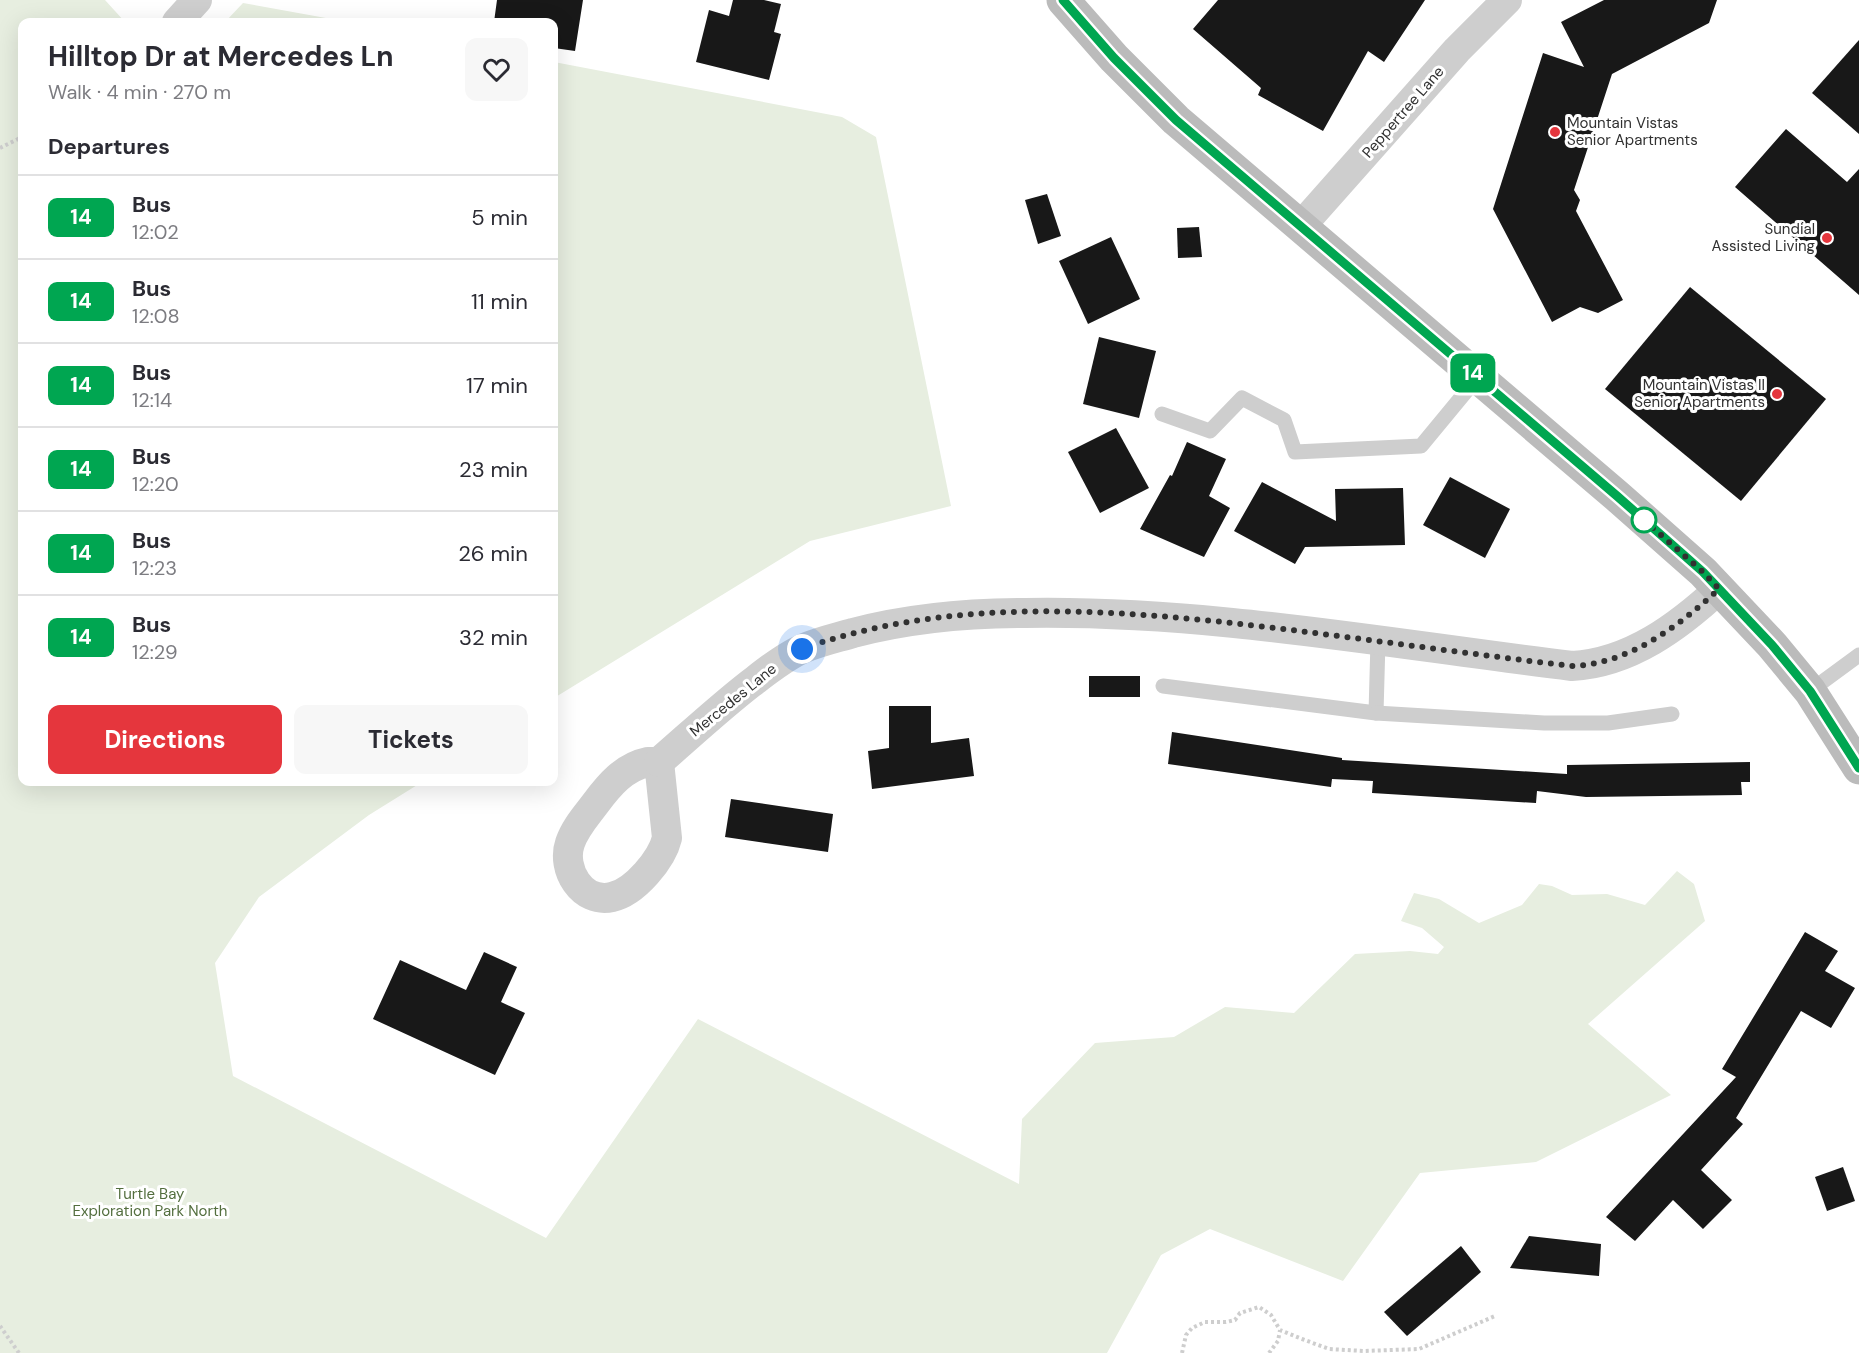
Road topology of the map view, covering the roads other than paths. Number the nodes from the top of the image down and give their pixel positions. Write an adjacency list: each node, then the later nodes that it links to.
1 (197, 0): 4 (street)
2 (1063, 0): 5 (main road)
3 (1507, 0): 5 (street, Peppertree Lane)
4 (181, 18)
5 (1301, 226): 6 (main road)
6 (1478, 377): 7 (lane); 8 (main road)
7 (1162, 414)
8 (1719, 589): 9 (street, Mercedes Lane); 12 (main road)
9 (1378, 641): 13 (lane); 15 (street, Mercedes Lane)
10 (1859, 655): 12 (lane)
11 (1163, 686): 13 (lane)
12 (1810, 691): 16 (main road)
13 (1376, 712): 14 (lane)
14 (1672, 714)
15 (659, 762)
16 (1859, 768)

